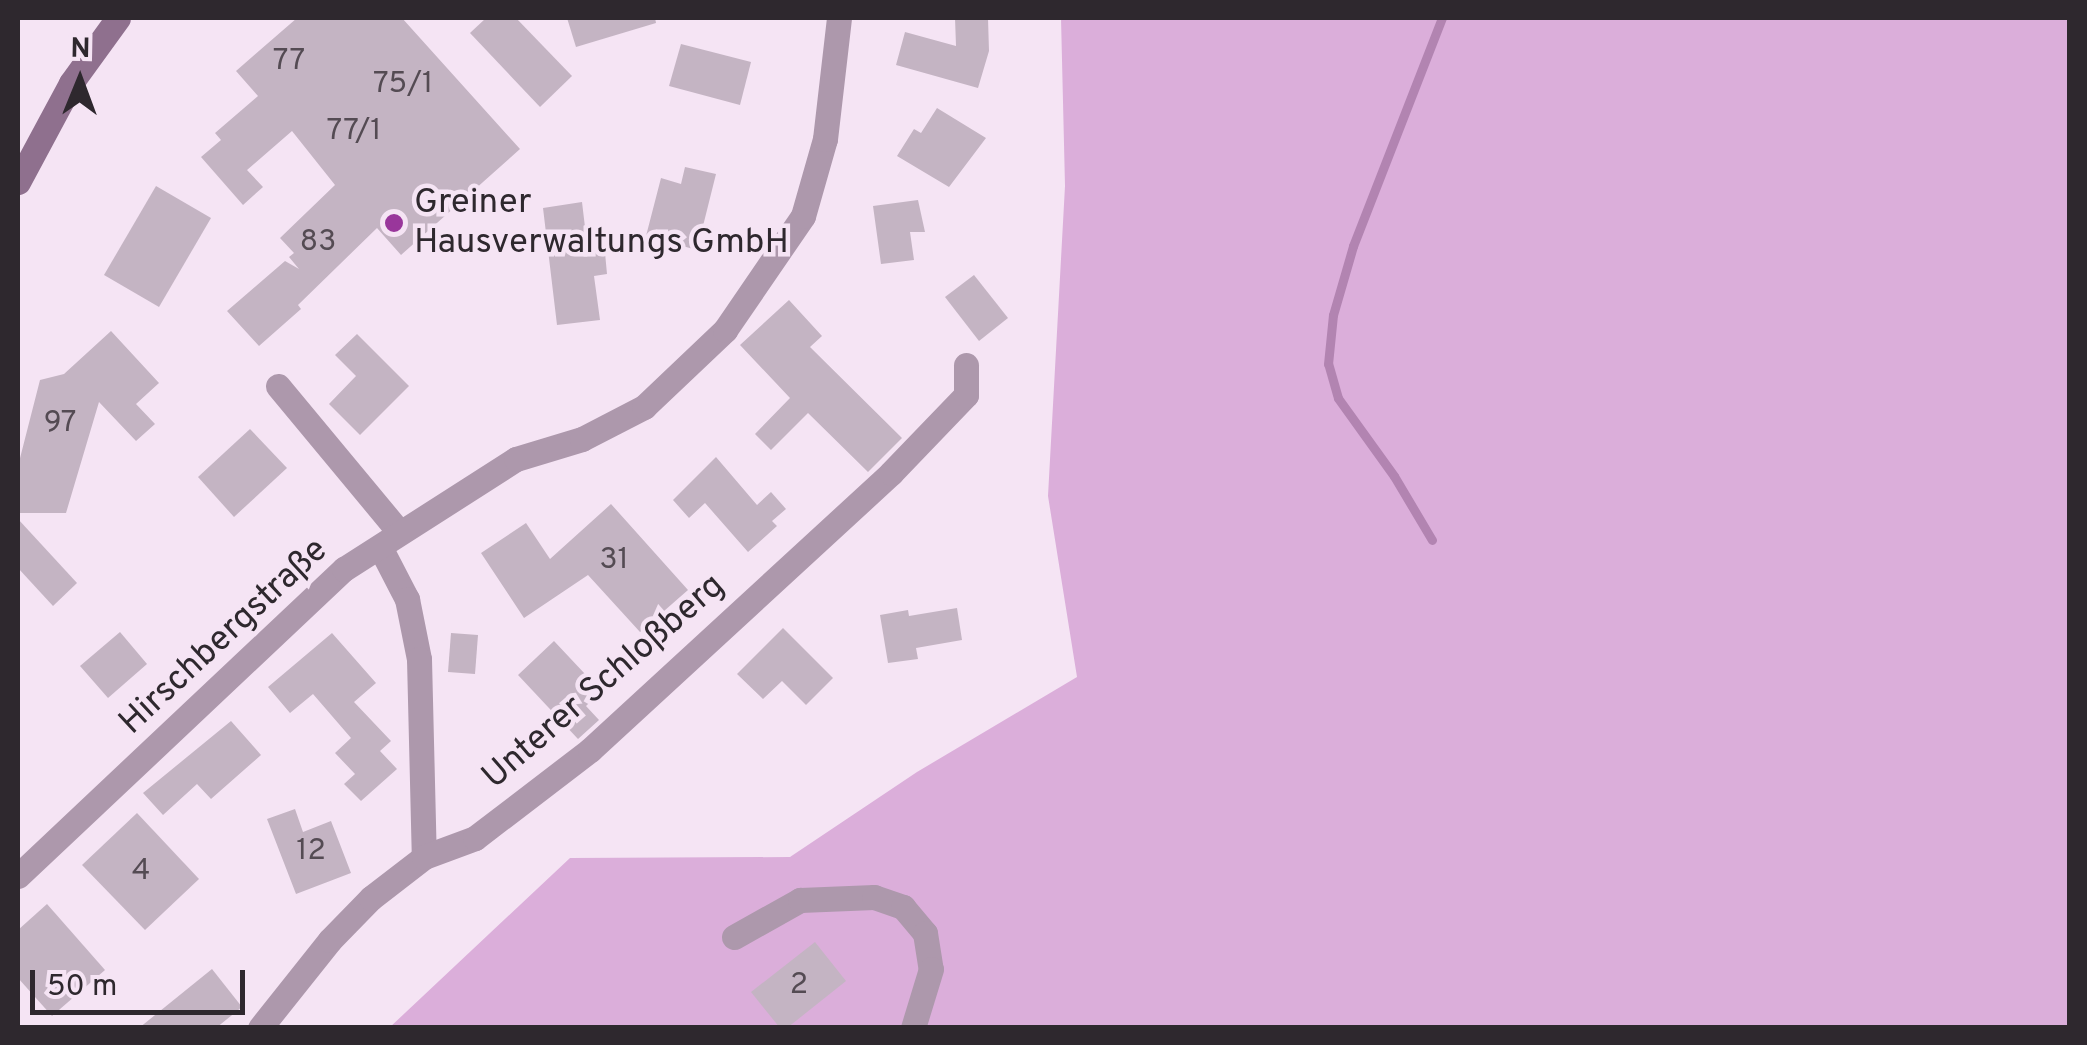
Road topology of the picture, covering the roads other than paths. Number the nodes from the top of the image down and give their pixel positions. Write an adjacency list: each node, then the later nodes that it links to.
1 (118, 18): 3 (main road)
2 (839, 18): 6 (street)
3 (18, 182)
4 (966, 365): 7 (street, Unterer Schloßberg)
5 (278, 386): 6 (street, Hirschbergstraße)
6 (390, 539): 7 (street, Hirschbergstraße); 8 (street, Hirschbergstraße)
7 (424, 857): 10 (street, Unterer Schloßberg)
8 (18, 876)
9 (734, 937): 11 (street)
10 (260, 1028)
11 (914, 1028)

